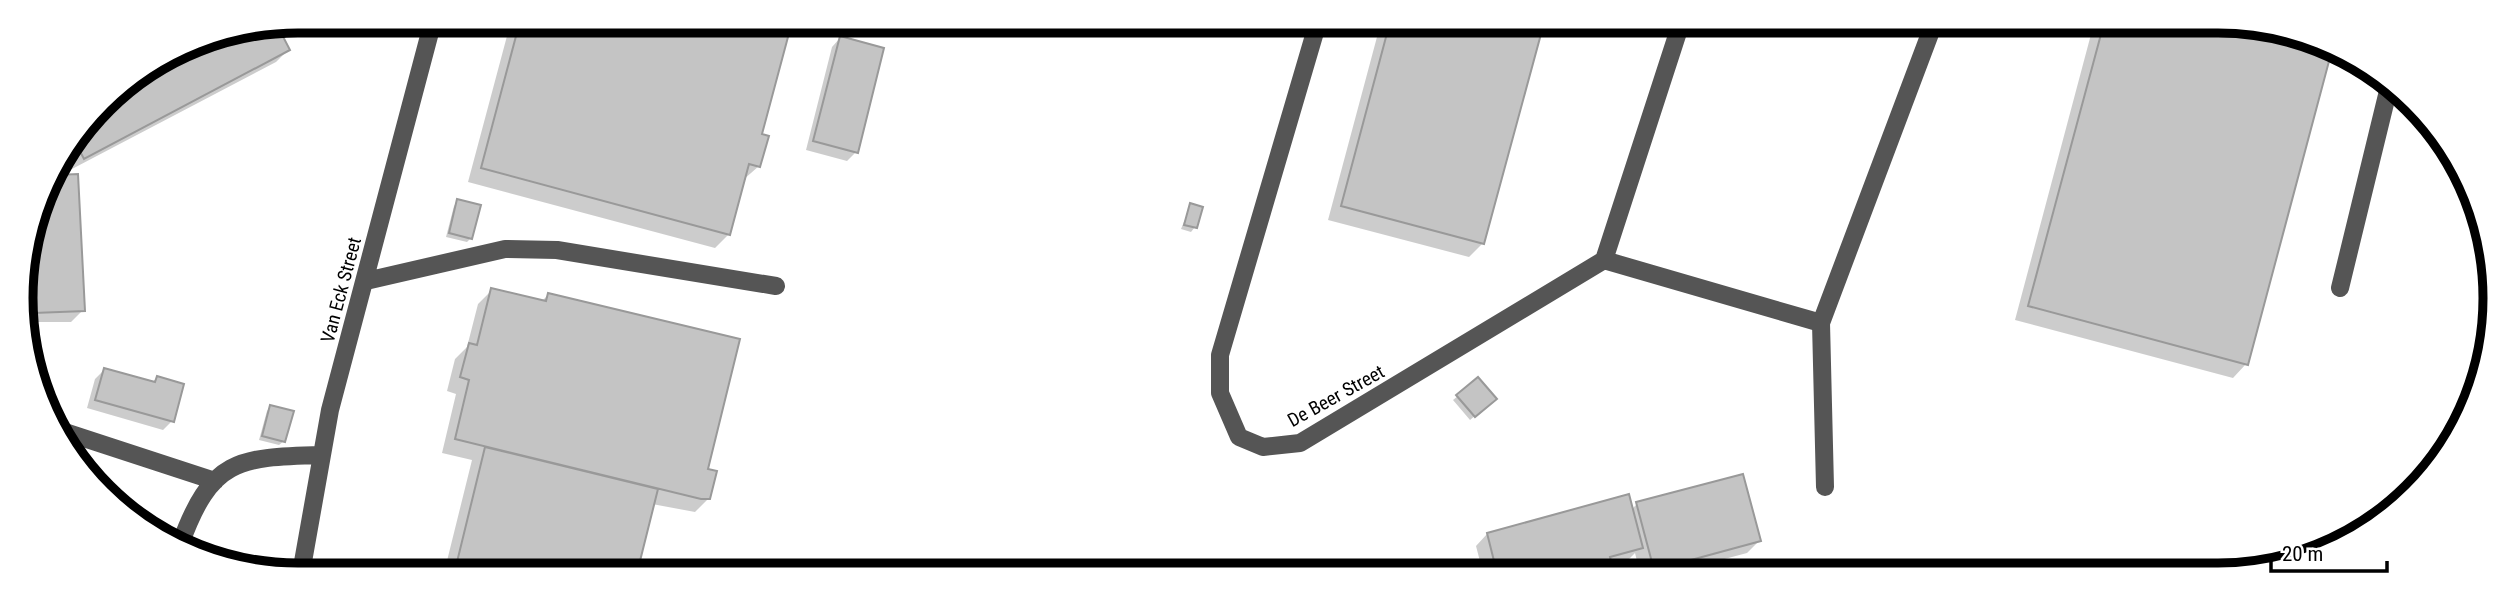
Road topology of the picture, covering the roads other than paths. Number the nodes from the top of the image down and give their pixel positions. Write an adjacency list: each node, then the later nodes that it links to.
1 (430, 33): 7 (lane, Van Eck Street)
2 (1315, 33): 6 (lane, De Beer Street)
3 (1678, 33): 6 (lane)
4 (1930, 33): 10 (lane)
5 (2387, 94): 9 (lane)
6 (1604, 260): 10 (lane)
7 (366, 281): 8 (lane); 12 (lane, Van Eck Street)
8 (776, 286)
9 (2340, 288)
10 (1821, 323): 14 (lane)
11 (72, 434): 13 (lane)
12 (322, 455): 13 (lane); 16 (lane, Van Eck Street)
13 (215, 481): 15 (lane)
14 (1825, 487)
15 (183, 536)
16 (303, 563)

